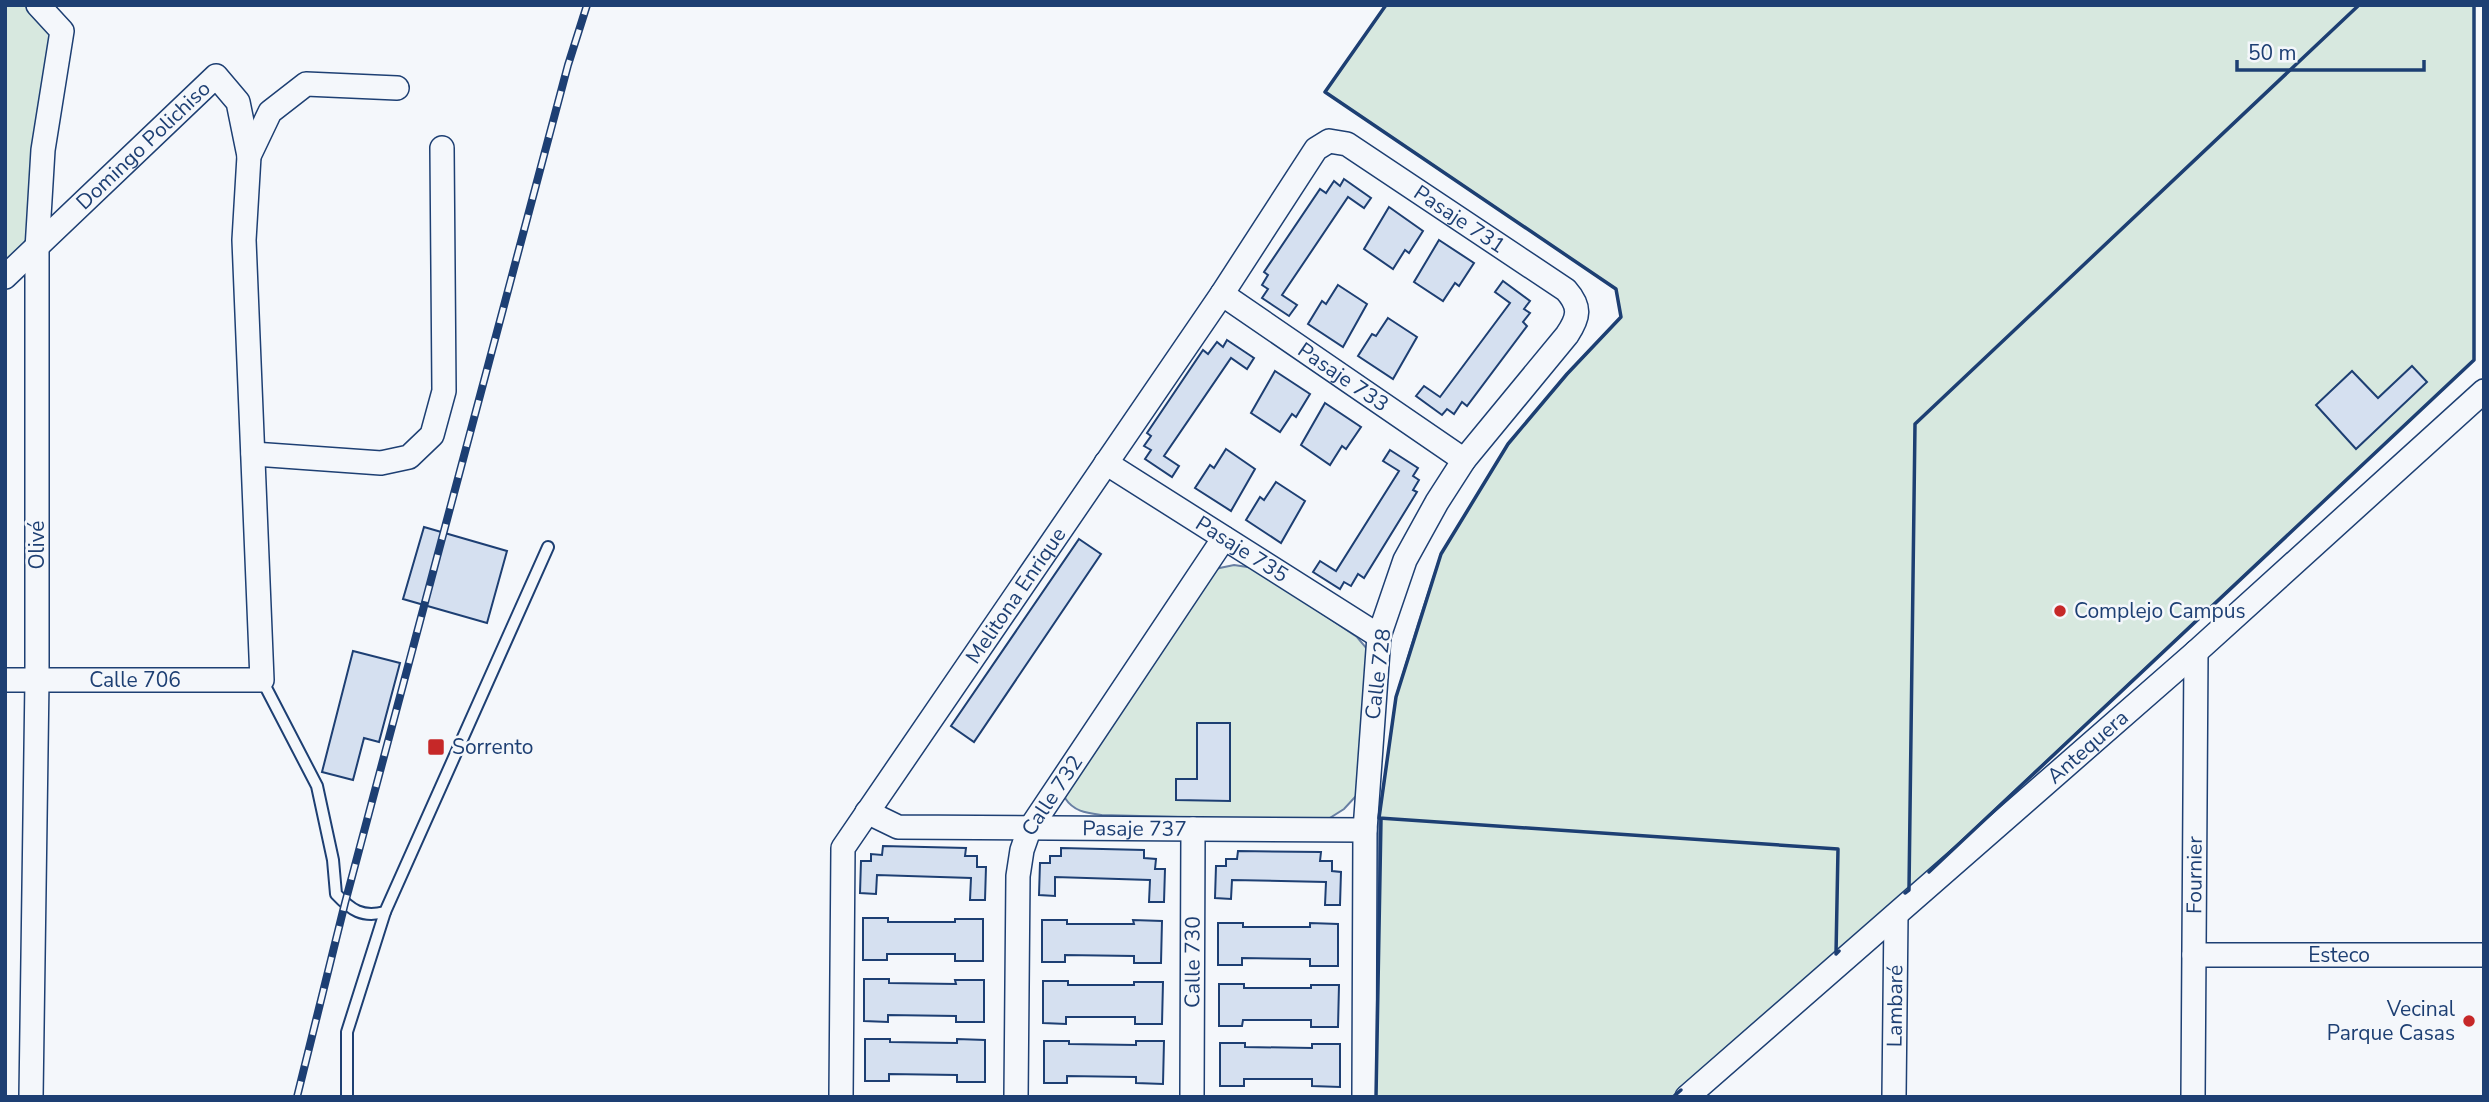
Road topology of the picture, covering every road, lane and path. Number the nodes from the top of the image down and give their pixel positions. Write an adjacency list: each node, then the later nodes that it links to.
1 (38, 5): 6 (street, Olivé)
2 (397, 88): 5 (street)
3 (1329, 141): 8 (street, Melitona Enrique); 9 (street, Pasaje 731)
4 (442, 148): 11 (street)
5 (249, 156): 6 (street, Domingo Polichiso); 11 (street)
6 (37, 249): 7 (street, Domingo Polichiso); 19 (street, Olivé)
7 (5, 277)
8 (1222, 294): 12 (street, Pasaje 733); 13 (street, Melitona Enrique)
9 (1577, 311): 12 (street, Calle 728)
10 (2484, 391): 17 (street, Antequera)
11 (253, 454): 20 (street)
12 (1464, 460): 16 (street, Calle 728)
13 (1106, 463): 14 (street, Pasaje 735); 21 (street, Melitona Enrique)
14 (1224, 538): 16 (street, Pasaje 735); 23 (street, Calle 732)
15 (548, 547): 25 (lane)
16 (1379, 636): 24 (street, Calle 728)
17 (2196, 652): 26 (street, Antequera); 27 (street, Fournier)
18 (5, 680): 19 (street, Calle 706)
19 (37, 680): 20 (street, Calle 706); 29 (street, Olivé)
20 (262, 680): 25 (lane)
21 (867, 812): 23 (street, Pasaje 737); 31 (street, Melitona Enrique)
22 (1193, 829): 23 (street, Pasaje 737); 24 (street, Pasaje 737); 33 (street, Calle 730)
23 (1029, 830): 32 (street, Calle 732)
24 (1365, 830): 34 (street, Calle 728)
25 (385, 912): 30 (lane)
26 (1896, 915): 35 (street, Antequera); 36 (street, Lambaré)
27 (2194, 955): 28 (street, Esteco); 37 (street, Fournier)
28 (2484, 955)
29 (31, 1097)
30 (347, 1097)
31 (841, 1097)
32 (1016, 1097)
33 (1192, 1097)
34 (1364, 1097)
35 (1686, 1097)
36 (1894, 1097)
37 (2193, 1097)

